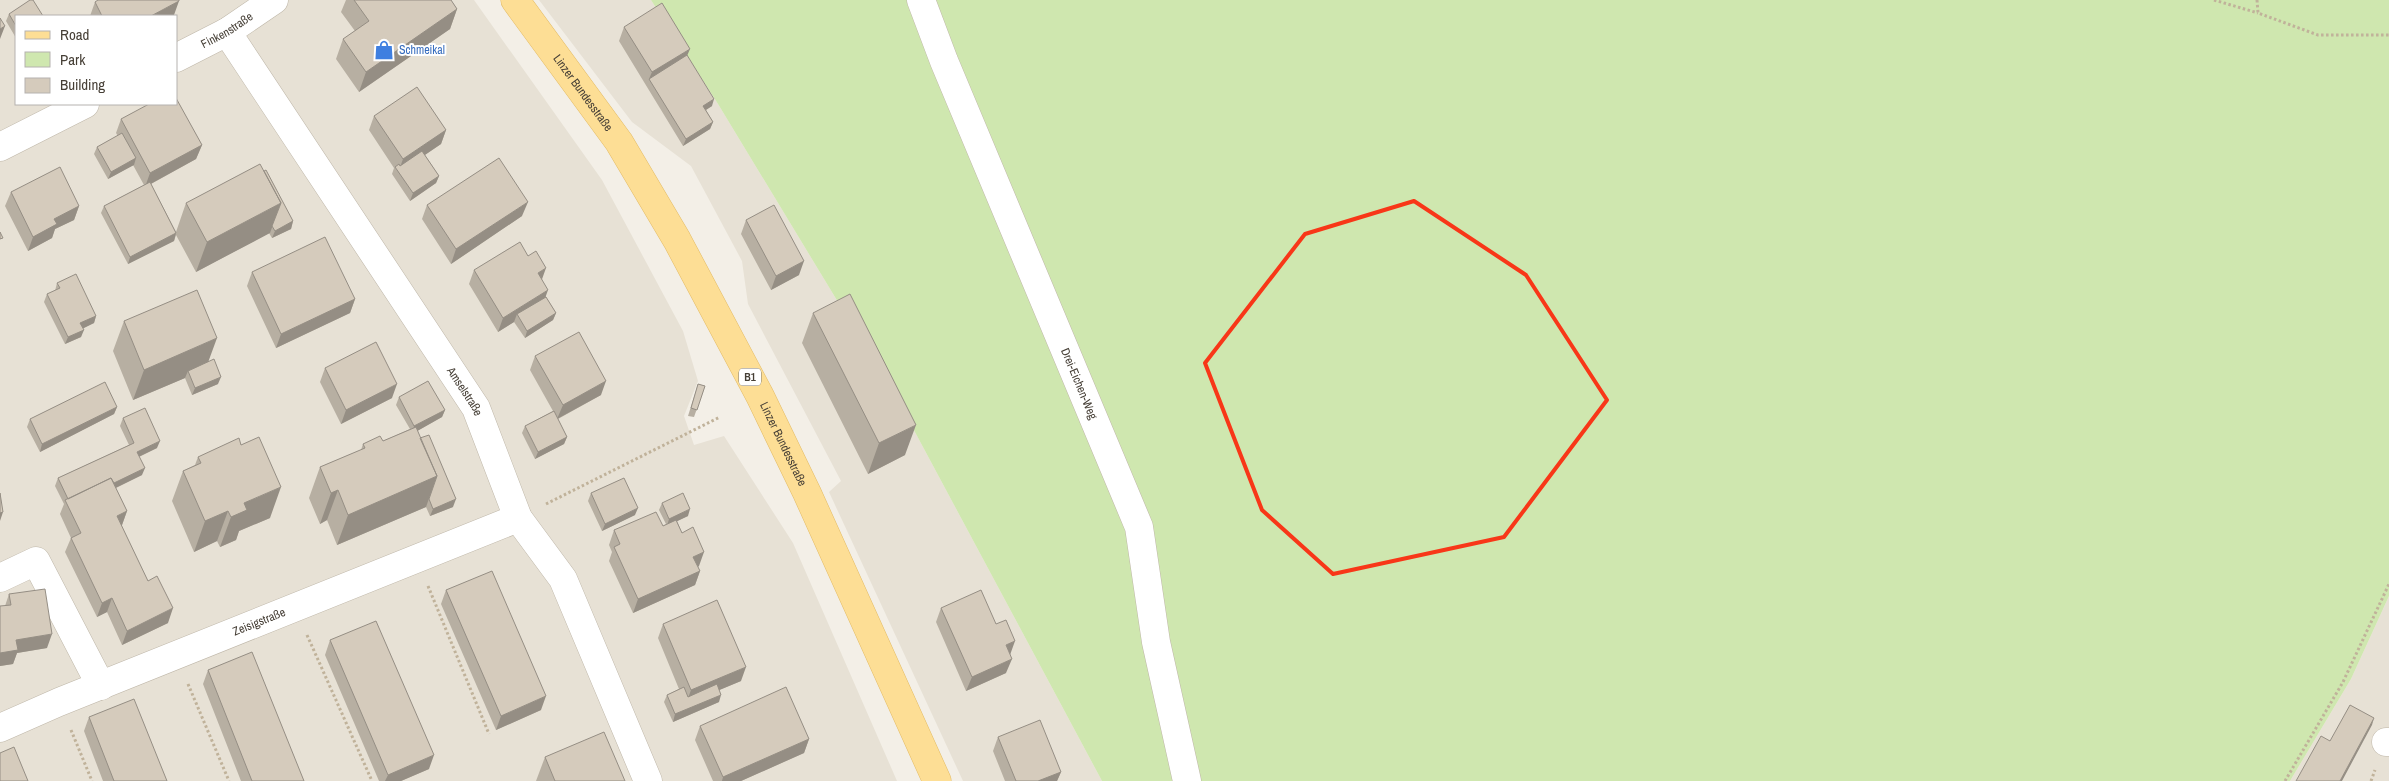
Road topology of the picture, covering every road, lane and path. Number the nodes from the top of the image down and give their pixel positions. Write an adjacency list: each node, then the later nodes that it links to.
1 (274, 0): 6 (street, Finkenstraße)
2 (515, 0): 28 (main road, Linzer Bundesstraße / B1)
3 (921, 0): 29 (street, Drei-Eichen-Weg)
4 (2214, 0): 7 (path)
5 (2257, 0): 7 (path)
6 (241, 8): 8 (street, Finkenstraße)
7 (2258, 13): 9 (path)
8 (227, 32): 10 (street, Finkenstraße); 14 (street, Amselstraße)
9 (2389, 35)
10 (178, 57)
11 (83, 105): 12 (street)
12 (0, 147)
13 (720, 416): 14 (path)
14 (518, 518): 15 (street, Zeisigstraße); 27 (street, Amselstraße)
15 (416, 558): 18 (street, Zeisigstraße); 23 (path)
16 (0, 578): 20 (street)
17 (2389, 584): 30 (path)
18 (295, 607): 19 (street, Zeisigstraße); 26 (path)
19 (176, 656): 20 (street, Zeisigstraße); 25 (path)
20 (101, 686): 21 (street, Zeisigstraße)
21 (59, 702): 22 (street, Zeisigstraße); 24 (path)
22 (0, 728)
23 (489, 734)
24 (92, 781)
25 (229, 781)
26 (372, 781)
27 (648, 781)
28 (937, 781)
29 (1187, 781)
30 (2285, 781)

